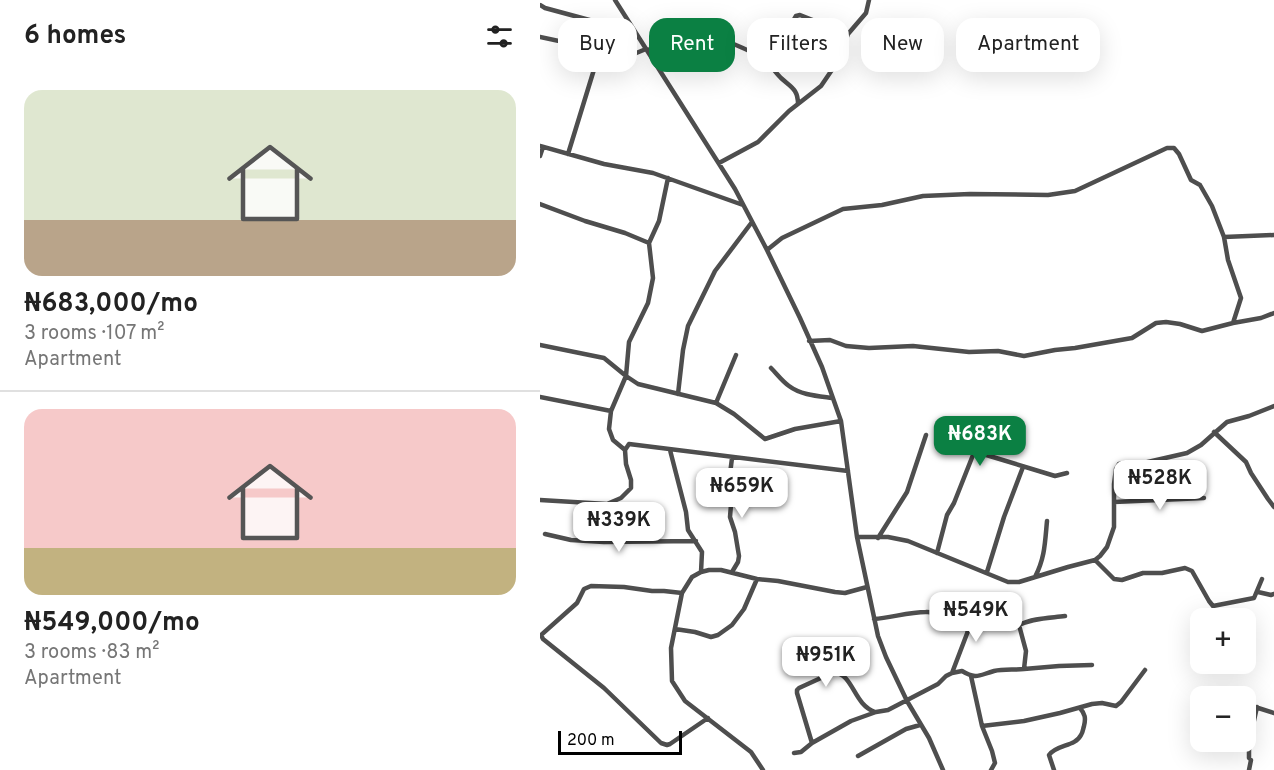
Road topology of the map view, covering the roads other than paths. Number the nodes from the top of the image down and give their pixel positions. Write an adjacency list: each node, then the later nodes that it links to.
1 (615, 0): 5 (street)
2 (869, 0): 6 (street)
3 (540, 5): 4 (street)
4 (582, 18)
5 (626, 18)
6 (849, 33)
7 (637, 35): 10 (street)
8 (540, 37): 9 (street)
9 (558, 41)
10 (646, 49): 11 (street); 12 (street); 20 (street)
11 (747, 50)
12 (637, 53)
13 (593, 72): 18 (street)
14 (776, 72): 16 (street)
15 (830, 72): 16 (street)
16 (798, 104): 20 (street)
17 (542, 146): 18 (street); 19 (street)
18 (567, 154): 21 (street)
19 (540, 156)
20 (719, 164): 23 (street)
21 (668, 178): 23 (street); 27 (street)
22 (540, 204): 27 (street)
23 (743, 205): 24 (street)
24 (752, 222): 28 (street); 36 (street)
25 (1274, 235): 26 (street)
26 (1224, 237): 28 (street); 30 (street)
27 (649, 243): 35 (street)
28 (767, 250): 31 (street)
29 (1274, 313): 30 (street)
30 (1233, 323): 31 (street)
31 (809, 341): 38 (street)
32 (541, 344): 35 (street)
33 (736, 355): 39 (street)
34 (771, 368): 38 (street)
35 (626, 376): 36 (street); 41 (street)
36 (678, 394): 39 (street)
37 (540, 397): 41 (street)
38 (832, 398): 42 (street)
39 (716, 403): 42 (street)
40 (1274, 406): 43 (street)
41 (611, 411): 45 (street)
42 (841, 421): 49 (street)
43 (1214, 432): 53 (street); 54 (street)
44 (926, 435): 58 (street)
45 (625, 450): 46 (street); 52 (street)
46 (670, 450): 47 (street); 59 (street)
47 (732, 458): 49 (street); 63 (street)
48 (1023, 467): 50 (street); 60 (street); 64 (street)
49 (848, 471): 57 (street)
50 (1067, 472)
51 (1204, 498): 53 (street)
52 (540, 500)
53 (1114, 502): 61 (street)
54 (1274, 507)
55 (1047, 521): 65 (street)
56 (546, 534): 59 (street)
57 (857, 537): 58 (street); 68 (street)
58 (878, 538): 60 (street)
59 (696, 541): 62 (street)
60 (938, 553): 64 (street)
61 (1095, 560): 65 (street); 69 (street)
62 (700, 572): 63 (street); 70 (street)
63 (732, 572): 66 (street)
64 (987, 572): 65 (street)
65 (1035, 577)
66 (757, 579): 68 (street); 77 (street)
67 (1262, 579): 69 (street)
68 (867, 587): 73 (street)
69 (1258, 592): 71 (street)
70 (682, 593): 77 (street); 89 (street)
71 (1274, 594)
72 (1065, 616): 76 (street)
73 (874, 619): 74 (street); 84 (street)
74 (959, 620): 75 (street); 78 (street)
75 (975, 621): 76 (street); 78 (street)
76 (1019, 625): 80 (street)
77 (675, 629): 89 (street)
78 (968, 631): 82 (street)
79 (1092, 665): 80 (street)
80 (1024, 669): 83 (street)
81 (1145, 670): 86 (street)
82 (952, 673): 83 (street); 84 (street)
83 (971, 676): 91 (street)
84 (907, 701): 87 (street); 90 (street)
85 (1257, 707): 88 (street); 99 (street)
86 (1080, 708): 91 (street); 98 (street)
87 (876, 712): 92 (street); 92 (street)
88 (1274, 713)
89 (708, 718): 95 (street)
90 (920, 725): 94 (street); 96 (street)
91 (981, 726): 97 (street)
92 (812, 743): 93 (street)
93 (794, 753)
94 (858, 756)
95 (763, 770)
96 (943, 770)
97 (991, 770)
98 (1054, 770)
99 (1250, 770)

